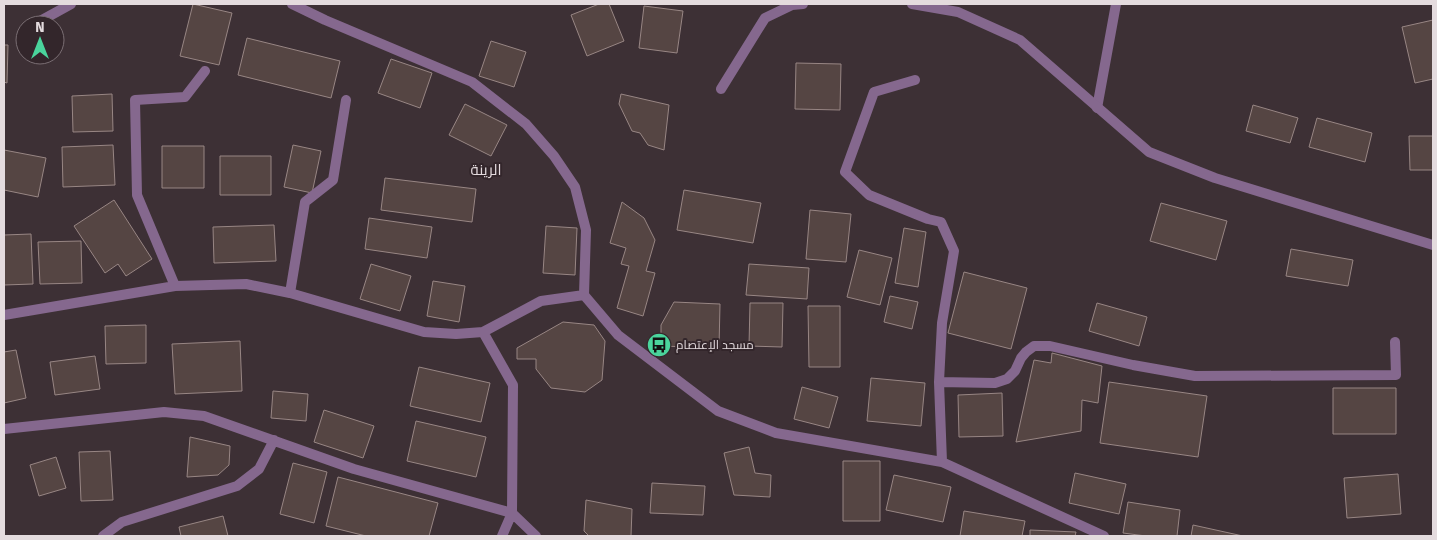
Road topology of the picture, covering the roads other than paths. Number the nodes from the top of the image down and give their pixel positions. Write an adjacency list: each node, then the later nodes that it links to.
1 (71, 4): 6 (street)
2 (292, 4): 15 (street)
3 (804, 4): 9 (street)
4 (912, 4): 11 (street)
5 (1116, 4): 11 (street)
6 (51, 15)
7 (205, 71): 13 (street)
8 (915, 80): 19 (street)
9 (721, 89)
10 (346, 100): 14 (street)
11 (1097, 108): 12 (street)
12 (1433, 245)
13 (175, 286): 14 (street); 16 (street)
14 (290, 293): 17 (street)
15 (584, 295): 17 (street); 22 (street)
16 (4, 315)
17 (483, 332): 23 (street)
18 (1395, 342): 19 (street)
19 (939, 382): 22 (street)
20 (4, 429): 21 (street)
21 (274, 440): 23 (street); 24 (street)
22 (942, 462): 27 (street)
23 (512, 513): 25 (street); 26 (street)
24 (103, 536)
25 (502, 536)
26 (536, 536)
27 (1104, 536)

